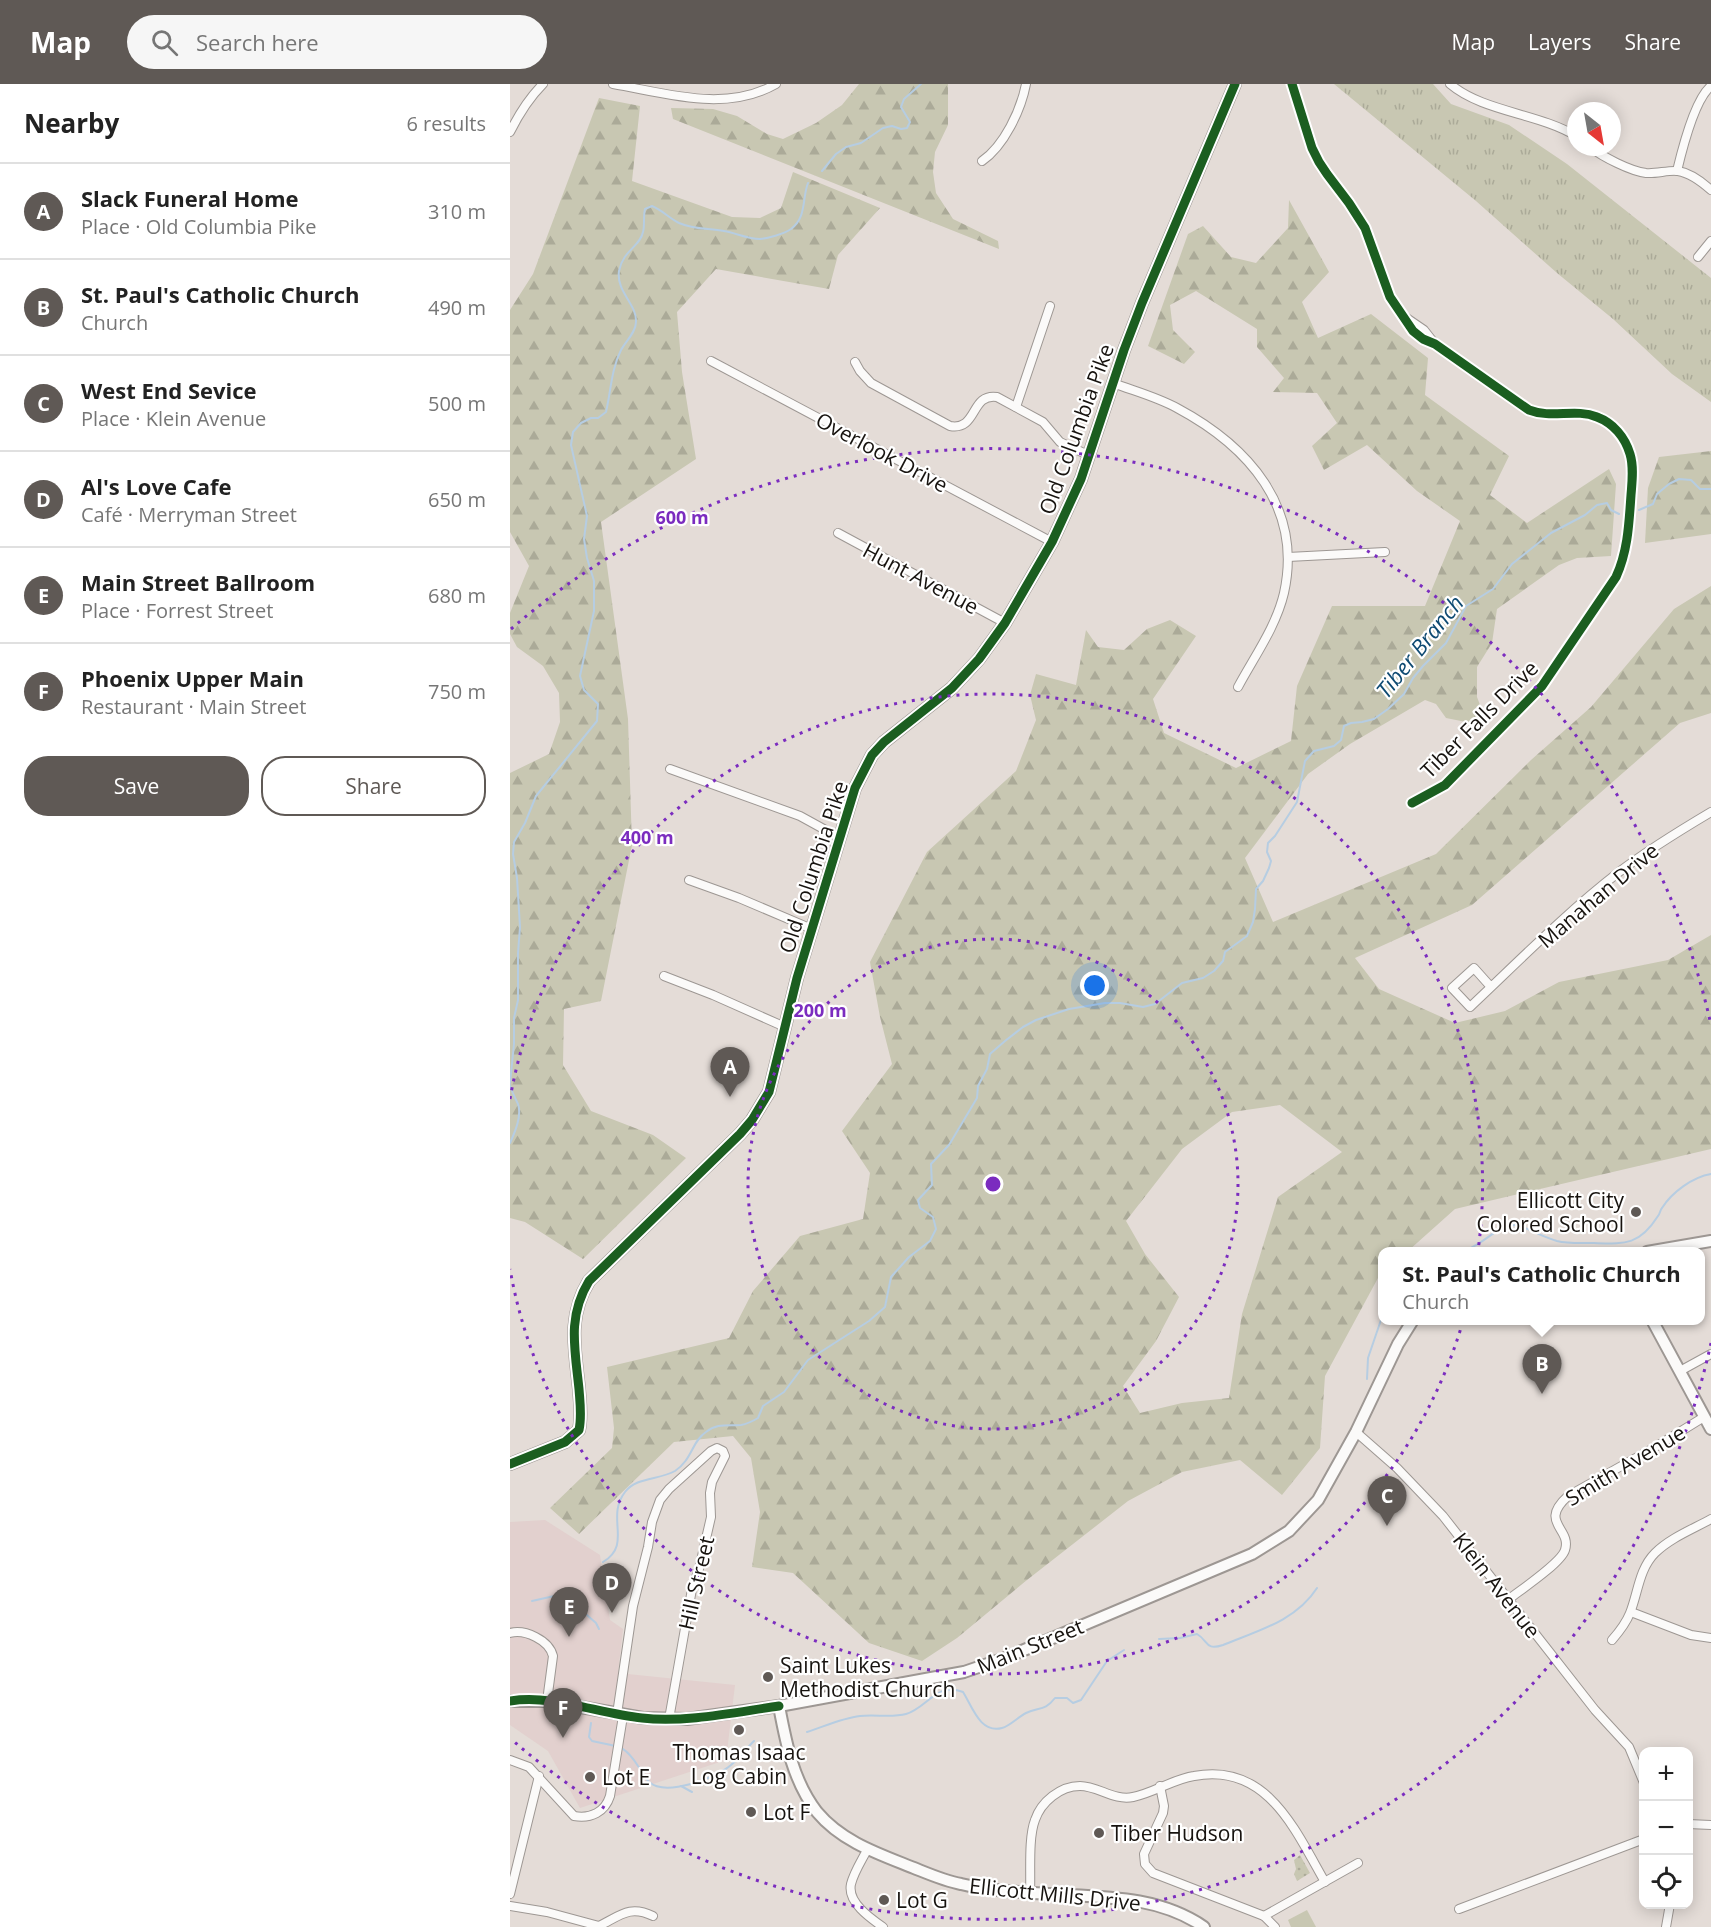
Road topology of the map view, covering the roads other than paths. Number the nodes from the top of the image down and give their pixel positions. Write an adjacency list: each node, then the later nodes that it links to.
1 (543, 84): 10 (street)
2 (613, 84): 3 (street)
3 (776, 84)
4 (1026, 84): 12 (street)
5 (1235, 84): 20 (street, Old Columbia Pike)
6 (1292, 84): 30 (street, Tiber Falls Drive)
7 (1450, 84): 9 (street)
8 (1711, 86): 13 (street)
9 (1567, 131)
10 (510, 132)
11 (1605, 156): 13 (street)
12 (982, 161)
13 (1677, 171): 14 (street)
14 (1711, 190)
15 (1711, 241): 16 (street)
16 (1698, 257)
17 (1050, 306): 21 (street)
18 (711, 361): 24 (street, Overlook Drive)
19 (855, 362): 21 (street)
20 (1113, 383): 22 (street, Old Columbia Pike); 26 (street)
21 (1016, 406): 22 (street)
22 (1088, 455): 24 (street, Old Columbia Pike)
23 (838, 533): 27 (street, Hunt Avenue)
24 (1052, 542): 27 (street, Old Columbia Pike)
25 (1385, 552): 26 (street)
26 (1288, 557): 28 (street)
27 (1005, 623): 32 (street, Old Columbia Pike)
28 (1238, 687)
29 (670, 769): 32 (street)
30 (1412, 803)
31 (1711, 812): 36 (street, Manahan Drive)
32 (840, 838): 34 (street, Old Columbia Pike)
33 (689, 880): 34 (street)
34 (812, 929): 37 (street, Old Columbia Pike)
35 (664, 976): 37 (street)
36 (1491, 987): 36 (street, Manahan Drive)
37 (785, 1027): 47 (street, Old Columbia Pike)
38 (1711, 1241): 39 (street)
39 (1676, 1247)
40 (1410, 1325): 46 (street, Main Street)
41 (1655, 1325): 43 (street)
42 (1711, 1354): 43 (street)
43 (1680, 1371): 44 (street)
44 (1704, 1417): 45 (street); 49 (street, Smith Avenue)
45 (1711, 1429)
46 (1356, 1432): 49 (street, Klein Avenue); 56 (street, Main Street)
47 (510, 1464)
48 (1711, 1519): 50 (street)
49 (1509, 1599): 60 (street, Klein Avenue)
50 (1631, 1612): 52 (street); 53 (street)
51 (512, 1632): 55 (street)
52 (1711, 1638)
53 (1612, 1640)
54 (510, 1701): 55 (street, Main Street)
55 (547, 1701): 57 (street, Main Street)
56 (778, 1706): 58 (street, Main Street); 66 (street, Ellicott Mills Drive)
57 (620, 1715): 58 (street, Main Street); 58 (street, Hill Street); 61 (street)
58 (669, 1719)
59 (510, 1760): 61 (street)
60 (1639, 1771)
61 (539, 1776): 70 (street)
62 (1160, 1786): 68 (street); 69 (street); 75 (street)
63 (1693, 1824): 64 (street)
64 (1711, 1825)
65 (1639, 1841): 72 (street)
66 (867, 1850): 69 (street, Ellicott Mills Drive); 76 (street)
67 (1358, 1863): 68 (street)
68 (1325, 1882): 75 (street)
69 (1030, 1893): 77 (street, Ellicott Mills Drive)
70 (510, 1894)
71 (510, 1906): 74 (street)
72 (1459, 1909)
73 (1669, 1909): 79 (street)
74 (653, 1916)
75 (1264, 1916): 78 (street)
76 (883, 1927)
77 (1204, 1927)
78 (1275, 1927)
79 (1666, 1927)

